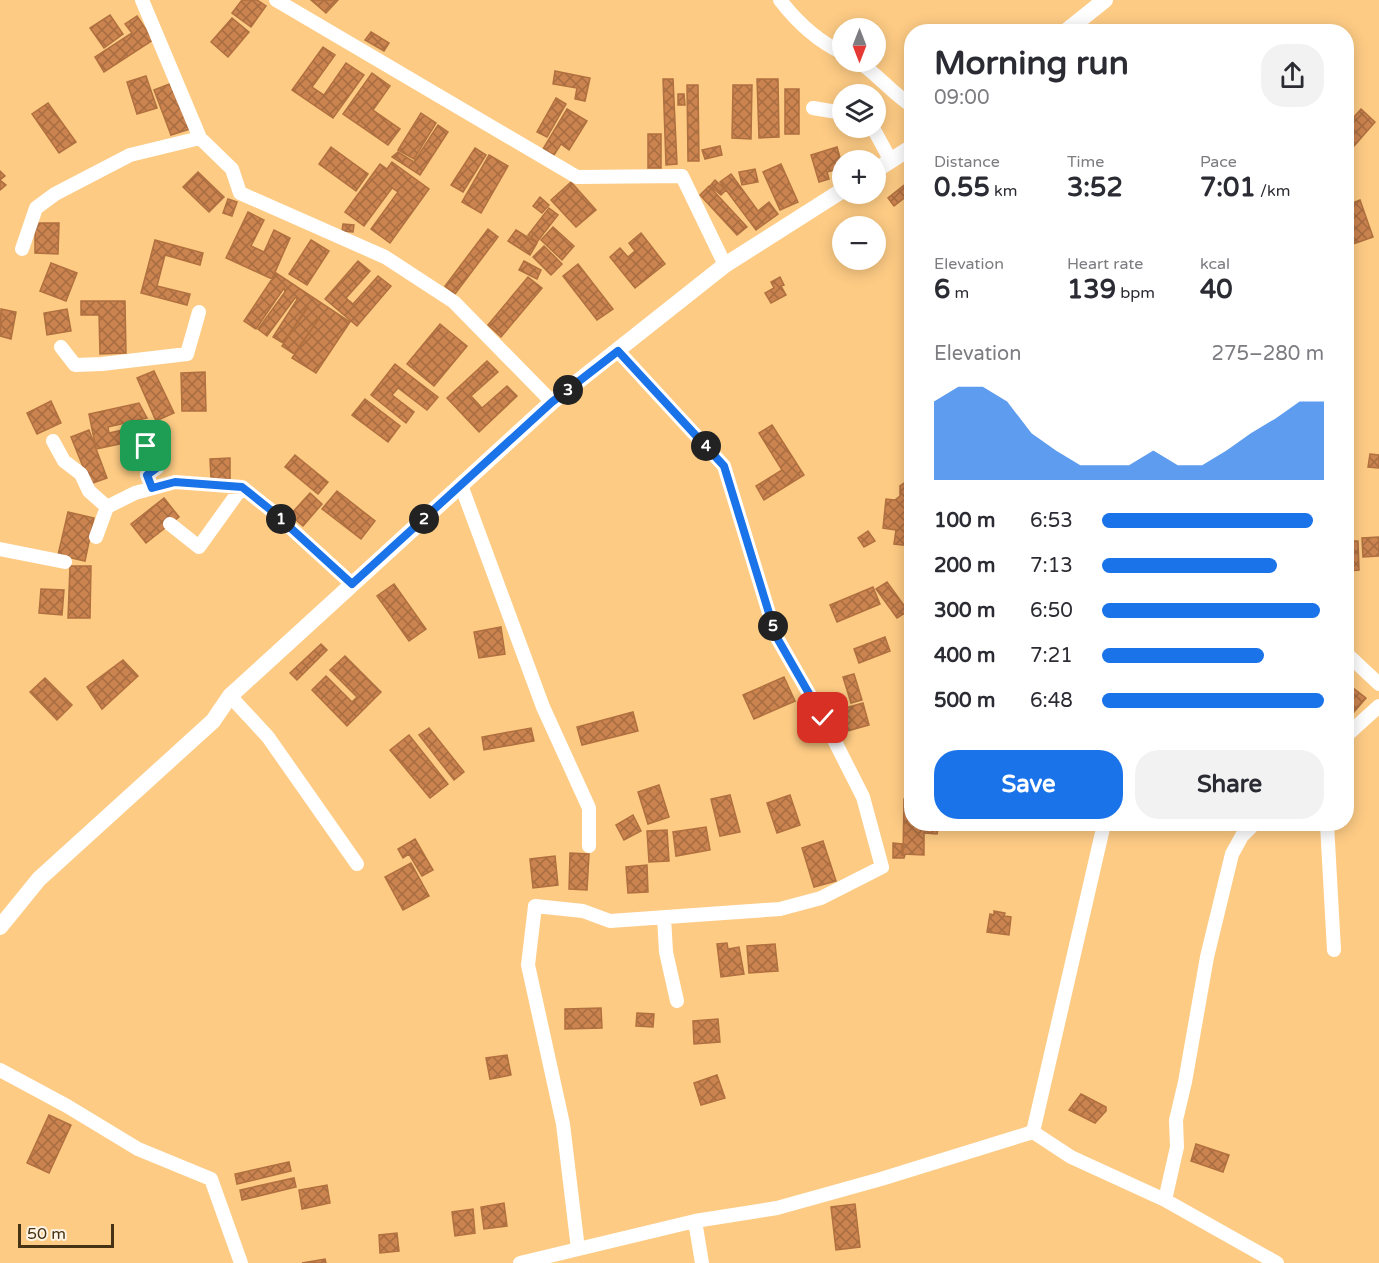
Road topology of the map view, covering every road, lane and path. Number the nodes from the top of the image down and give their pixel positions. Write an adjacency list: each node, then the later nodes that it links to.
1 (142, 0): 11 (street)
2 (276, 0): 18 (street)
3 (780, 0): 6 (street)
4 (1105, 0): 5 (street)
5 (1075, 24)
6 (832, 46)
7 (873, 72): 8 (street)
8 (904, 100)
9 (813, 108): 10 (street)
10 (832, 111)
11 (200, 138): 17 (street); 22 (street)
12 (879, 138): 14 (street)
13 (904, 152): 14 (street)
14 (891, 160): 15 (street)
15 (886, 163)
16 (832, 197): 18 (street)
17 (22, 249)
18 (725, 265): 21 (street)
19 (199, 312): 20 (street)
20 (61, 347)
21 (618, 351): 22 (street); 44 (street)
22 (552, 402): 25 (street)
23 (53, 441): 28 (street)
24 (146, 446): 27 (street)
25 (461, 485): 33 (street); 42 (street)
26 (242, 487): 27 (street); 29 (street); 33 (street)
27 (152, 488): 28 (street)
28 (107, 507): 30 (street)
29 (170, 524)
30 (96, 537)
31 (0, 549): 32 (street)
32 (65, 562)
33 (352, 584): 36 (street)
34 (1354, 661): 35 (street)
35 (1379, 684)
36 (230, 696): 43 (street); 45 (street)
37 (1379, 706): 38 (street)
38 (1354, 729)
39 (1102, 831): 49 (street)
40 (1247, 831): 50 (street)
41 (1327, 831): 46 (street)
42 (589, 846)
43 (357, 864)
44 (664, 917): 47 (street); 52 (street)
45 (0, 927)
46 (1334, 950)
47 (677, 1000)
48 (0, 1070): 53 (street)
49 (1033, 1132): 50 (street); 51 (street)
50 (1165, 1200): 56 (street)
51 (695, 1221): 52 (street); 55 (street)
52 (578, 1249): 54 (street)
53 (241, 1263)
54 (520, 1263)
55 (702, 1263)
56 (1277, 1263)

